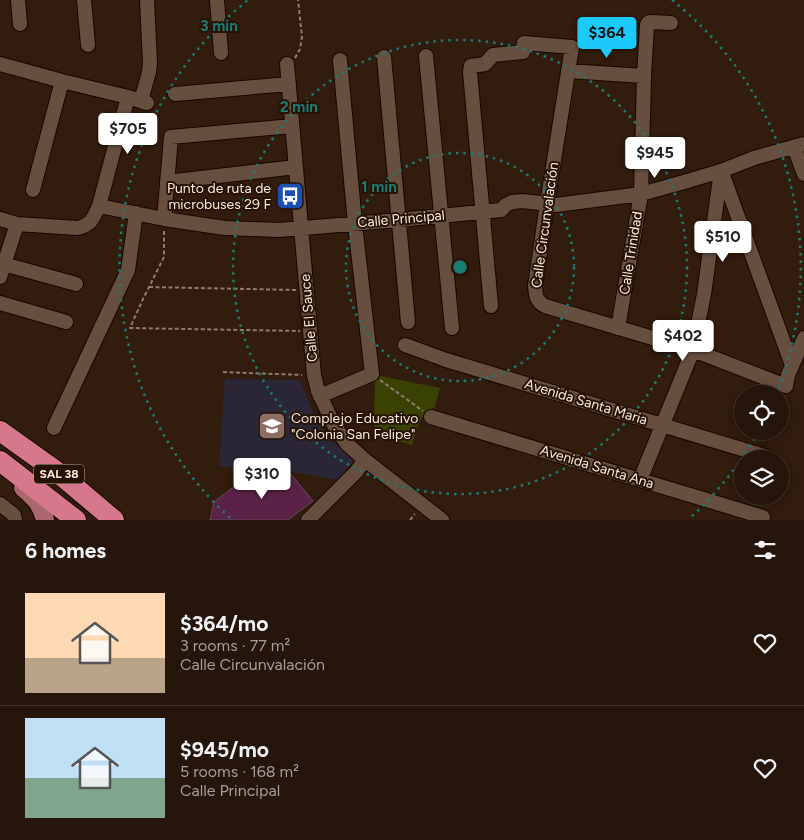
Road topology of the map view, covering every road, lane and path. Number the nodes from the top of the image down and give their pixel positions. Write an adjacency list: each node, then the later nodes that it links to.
1 (18, 0): 7 (street)
2 (84, 0): 8 (street)
3 (147, 0): 20 (street)
4 (217, 0): 9 (street)
5 (298, 0): 14 (path)
6 (671, 23): 16 (street, Calle Trinidad)
7 (20, 24)
8 (88, 45)
9 (221, 53)
10 (426, 56): 33 (street)
11 (384, 57): 36 (street)
12 (340, 60): 38 (street)
13 (0, 64): 17 (street)
14 (287, 64): 18 (street, Calle El Sauce)
15 (568, 71): 16 (street); 29 (street, Calle Circunvalación); 31 (street, Calle Circunvalación)
16 (644, 76): 28 (street, Calle Trinidad)
17 (62, 81): 20 (street); 27 (street)
18 (289, 84): 19 (street); 21 (street, Calle El Sauce)
19 (175, 94)
20 (139, 100): 30 (street)
21 (292, 126): 23 (street, Calle El Sauce); 26 (street)
22 (799, 145): 24 (street, Calle Principal); 25 (street)
23 (296, 168): 26 (street); 39 (street, Calle El Sauce)
24 (721, 171): 28 (street, Calle Principal); 53 (street); 54 (street)
25 (804, 174)
26 (167, 182): 34 (street)
27 (33, 190)
28 (640, 194): 29 (street, Calle Principal); 49 (street, Calle Trinidad)
29 (547, 204): 31 (street, Calle Principal); 49 (street, Calle Circunvalación)
30 (99, 206): 32 (street, Calle Principal); 37 (street)
31 (483, 212): 33 (street, Calle Principal); 45 (street)
32 (136, 213): 34 (street, Calle Principal); 61 (street)
33 (441, 216): 36 (street, Calle Principal); 48 (street)
34 (164, 218): 39 (street, Calle Principal); 42 (path)
35 (0, 219): 37 (street)
36 (399, 220): 38 (street, Calle Principal); 47 (street)
37 (17, 224): 40 (street)
38 (355, 224): 39 (street, Calle Principal); 56 (street)
39 (301, 228): 43 (street, Calle El Sauce)
40 (1, 268): 41 (street)
41 (76, 284)
42 (149, 288): 43 (path); 50 (path)
43 (306, 290): 50 (street, Calle El Sauce)
44 (0, 303): 46 (street)
45 (491, 306)
46 (66, 322)
47 (408, 322)
48 (452, 328)
49 (618, 328): 53 (street, Calle Circunvalación)
50 (310, 331): 57 (street, Calle El Sauce)
51 (804, 338): 54 (street, Calle Circunvalación)
52 (405, 345): 60 (street, Avenida Santa Maria)
53 (693, 350): 54 (street, Calle Circunvalación); 60 (street)
54 (792, 365)
55 (223, 372): 57 (path)
56 (372, 374): 58 (street); 59 (path)
57 (314, 375): 58 (street, Calle El Sauce)
58 (320, 396): 64 (street, Calle El Sauce)
59 (431, 417): 67 (street, Avenida Santa Ana)
60 (663, 424): 63 (street, Avenida Santa Maria); 67 (street)
61 (54, 428)
62 (1, 430): 73 (highway, SAL 38)
63 (748, 450)
64 (365, 460): 74 (street); 75 (street, Calle El Sauce)
65 (0, 461): 72 (highway, SAL 38)
66 (0, 468): 71 (main road)
67 (640, 480): 69 (street, Avenida Santa Ana)
68 (0, 504): 70 (street)
69 (763, 517)
70 (15, 520)
71 (45, 520)
72 (76, 520)
73 (114, 520)
74 (308, 520)
75 (442, 520)

